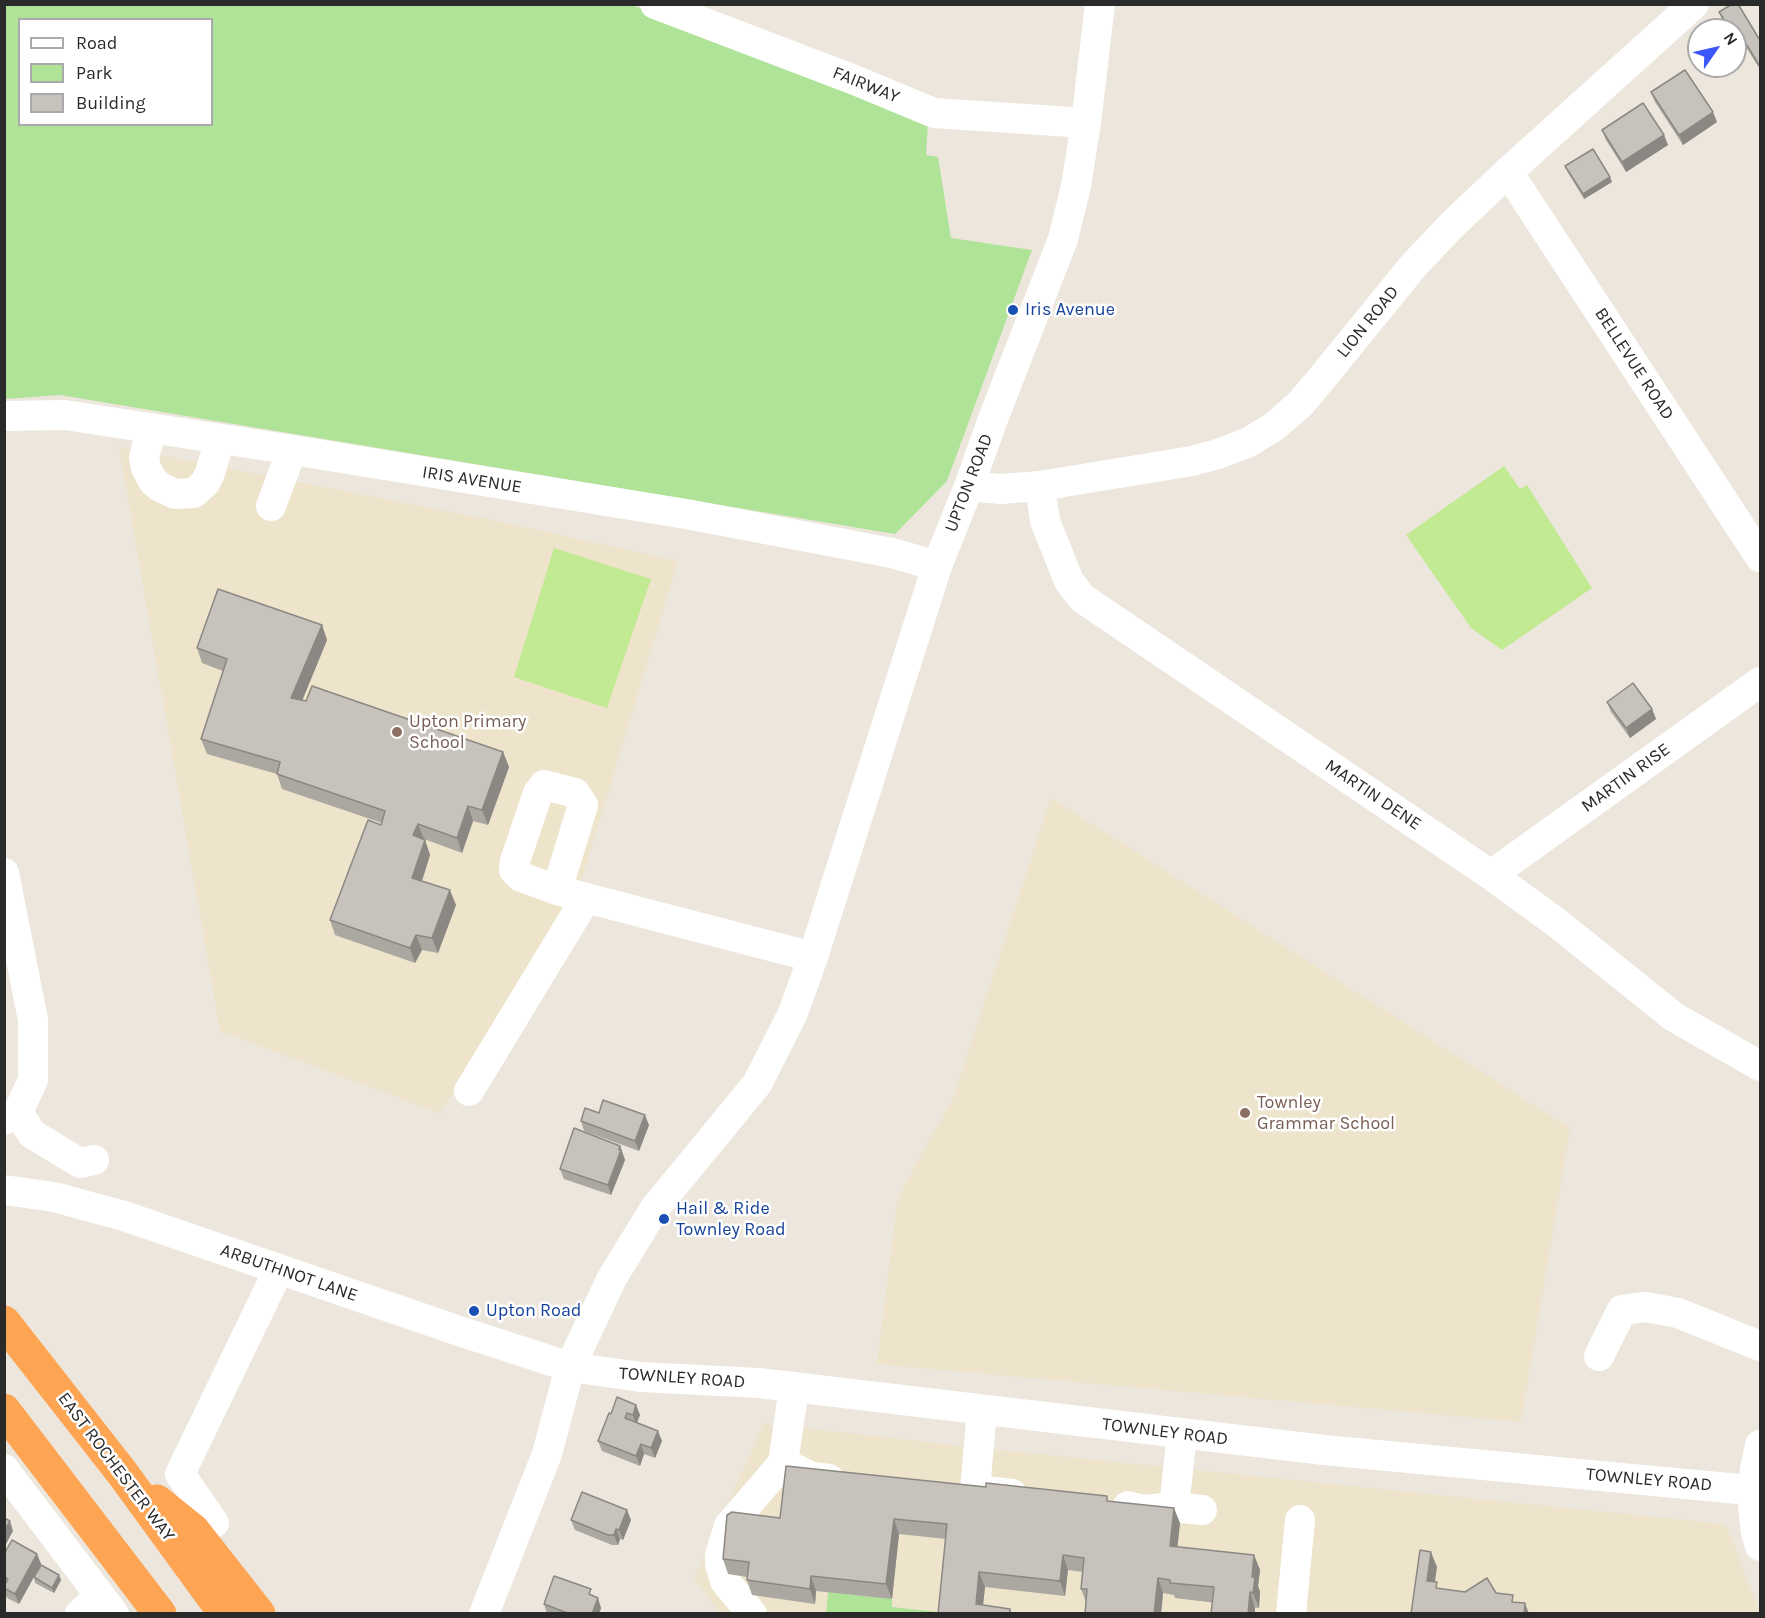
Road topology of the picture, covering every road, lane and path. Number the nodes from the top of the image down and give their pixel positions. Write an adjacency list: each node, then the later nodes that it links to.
1 (655, 4): 4 (street, FAIRWAY)
2 (1100, 4): 4 (street, UPTON ROAD)
3 (1694, 4): 5 (street, LION ROAD)
4 (1086, 123): 10 (street, UPTON ROAD)
5 (1508, 172): 11 (street, LION ROAD); 13 (street, BELLEVUE ROAD)
6 (4, 416): 7 (street, IRIS AVENUE)
7 (152, 428): 8 (street, IRIS AVENUE); 8 (street)
8 (220, 440): 9 (street, IRIS AVENUE)
9 (292, 450): 12 (street); 14 (street, IRIS AVENUE)
10 (969, 486): 11 (street, LION ROAD); 14 (street, UPTON ROAD)
11 (1040, 486): 17 (street, MARTIN DENE)
12 (271, 506)
13 (1761, 556)
14 (937, 566): 18 (street, UPTON ROAD)
15 (1761, 682): 17 (street, MARTIN RISE)
16 (4, 873): 21 (street)
17 (1491, 874): 19 (street, MARTIN DENE)
18 (813, 957): 20 (street); 28 (street, UPTON ROAD)
19 (1761, 1066)
20 (468, 1091)
21 (11, 1116): 22 (street)
22 (94, 1160)
23 (4, 1190): 24 (street, ARBUTHNOT LANE)
24 (279, 1269): 28 (street, ARBUTHNOT LANE); 44 (street)
25 (4, 1322): 36 (highway, EAST ROCHESTER WAY)
26 (1761, 1346): 27 (street)
27 (1599, 1356)
28 (570, 1367): 29 (street, TOWNLEY ROAD); 50 (street, UPTON ROAD)
29 (794, 1388): 31 (street, TOWNLEY ROAD); 34 (street)
30 (4, 1410): 47 (highway)
31 (982, 1410): 32 (street, TOWNLEY ROAD); 39 (street)
32 (1182, 1434): 40 (street, TOWNLEY ROAD); 42 (street)
33 (1761, 1445): 40 (street)
34 (783, 1463): 37 (street); 51 (street)
35 (4, 1469): 46 (street)
36 (123, 1474): 48 (highway, EAST ROCHESTER WAY); 49 (highway)
37 (857, 1482)
38 (945, 1490): 39 (street)
39 (975, 1490): 41 (street)
40 (1757, 1490): 45 (street)
41 (1035, 1496)
42 (1106, 1503)
43 (1300, 1520): 52 (street)
44 (214, 1523)
45 (1761, 1546)
46 (98, 1607)
47 (160, 1614)
48 (225, 1614)
49 (259, 1614)
50 (484, 1614)
51 (752, 1614)
52 (1291, 1614)

